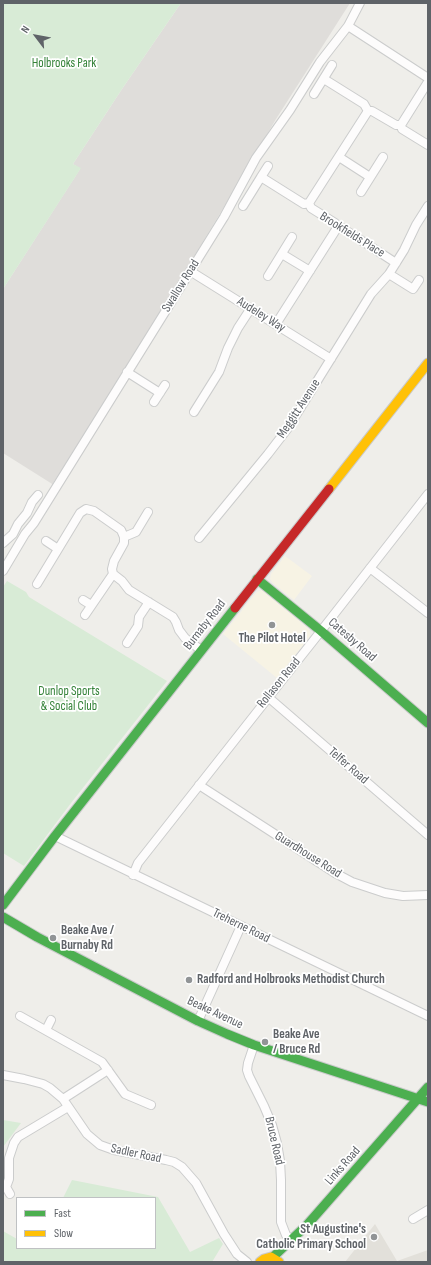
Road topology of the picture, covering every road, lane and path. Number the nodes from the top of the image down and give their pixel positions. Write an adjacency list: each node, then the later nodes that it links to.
1 (360, 3): 2 (street, Swallow Road)
2 (348, 26): 4 (street); 24 (street, Swallow Road)
3 (332, 65): 5 (street)
4 (428, 78)
5 (324, 79): 7 (street); 8 (street)
6 (428, 82): 9 (street)
7 (314, 94)
8 (368, 111): 9 (street); 11 (street)
9 (401, 125): 10 (street)
10 (428, 145)
11 (338, 157): 15 (street); 17 (street)
12 (383, 158): 15 (street)
13 (268, 166): 14 (street)
14 (261, 177): 17 (street, Brookfields Place); 18 (street)
15 (370, 177): 16 (street)
16 (361, 192)
17 (309, 203): 20 (street, Brookfields Place)
18 (243, 206)
19 (428, 206): 23 (street, Meggitt Avenue)
20 (337, 228): 23 (street, Brookfields Place); 25 (street)
21 (292, 237): 22 (street)
22 (282, 254): 25 (street); 27 (street)
23 (396, 263): 26 (street, Meggitt Avenue)
24 (190, 271): 29 (street, Audeley Way); 33 (street, Swallow Road)
25 (310, 271): 30 (street)
26 (390, 274): 28 (street); 31 (street, Meggitt Avenue)
27 (268, 276)
28 (419, 280)
29 (251, 308): 30 (street, Audeley Way); 37 (street)
30 (276, 324): 31 (street, Audeley Way)
31 (331, 359): 42 (street, Meggitt Avenue)
32 (428, 363): 49 (street, Burnaby Road)
33 (128, 372): 35 (street); 46 (street, Swallow Road)
34 (165, 386): 35 (street)
35 (160, 393): 36 (street)
36 (154, 402)
37 (194, 412)
38 (428, 494): 47 (street, Rollason Road)
39 (38, 495): 44 (street)
40 (148, 512): 41 (street)
41 (124, 537): 45 (street); 48 (street)
42 (199, 538)
43 (46, 541): 45 (street)
44 (3, 544)
45 (58, 549): 50 (street)
46 (4, 566)
47 (370, 568): 54 (street); 56 (street, Rollason Road)
48 (113, 574): 52 (street); 53 (street)
49 (257, 579): 56 (street, Catesby Road); 58 (street, Burnaby Road)
50 (38, 584)
51 (83, 600): 53 (street)
52 (149, 602): 57 (street); 58 (street)
53 (91, 605): 55 (street)
54 (428, 613)
55 (85, 615)
56 (321, 631): 59 (street, Rollason Road); 60 (street, Catesby Road)
57 (127, 643)
58 (201, 650): 63 (street, Burnaby Road)
59 (268, 698): 61 (street, Rollason Road); 62 (street, Telfer Road)
60 (428, 723)
61 (199, 785): 64 (street, Rollason Road); 65 (street, Guardhouse Road)
62 (428, 835)
63 (54, 836): 64 (street, Treherne Road); 66 (street, Burnaby Road)
64 (133, 875): 68 (street, Treherne Road)
65 (428, 895)
66 (3, 905)
67 (3, 917): 72 (street, Beake Avenue)
68 (241, 926): 70 (street, Treherne Road); 72 (street)
69 (20, 1016): 73 (street)
70 (428, 1016)
71 (52, 1020): 73 (street)
72 (198, 1021): 74 (street, Beake Avenue)
73 (46, 1030): 75 (street)
74 (254, 1045): 79 (street, Beake Avenue); 86 (street, Bruce Road)
75 (108, 1070): 78 (street); 81 (street)
76 (3, 1075): 78 (street, Sadler Road)
77 (428, 1087): 79 (street, Links Road)
78 (63, 1099): 82 (street, Sadler Road)
79 (418, 1099): 80 (street, Beake Avenue); 86 (street, Links Road)
80 (428, 1102)
81 (151, 1105)
82 (68, 1107): 83 (street); 88 (street, Sadler Road)
83 (6, 1191)
84 (428, 1210): 85 (street)
85 (413, 1220)
86 (292, 1240): 87 (street, Links Road)
87 (276, 1260): 89 (street, Links Road)
88 (246, 1262)
89 (260, 1262)

